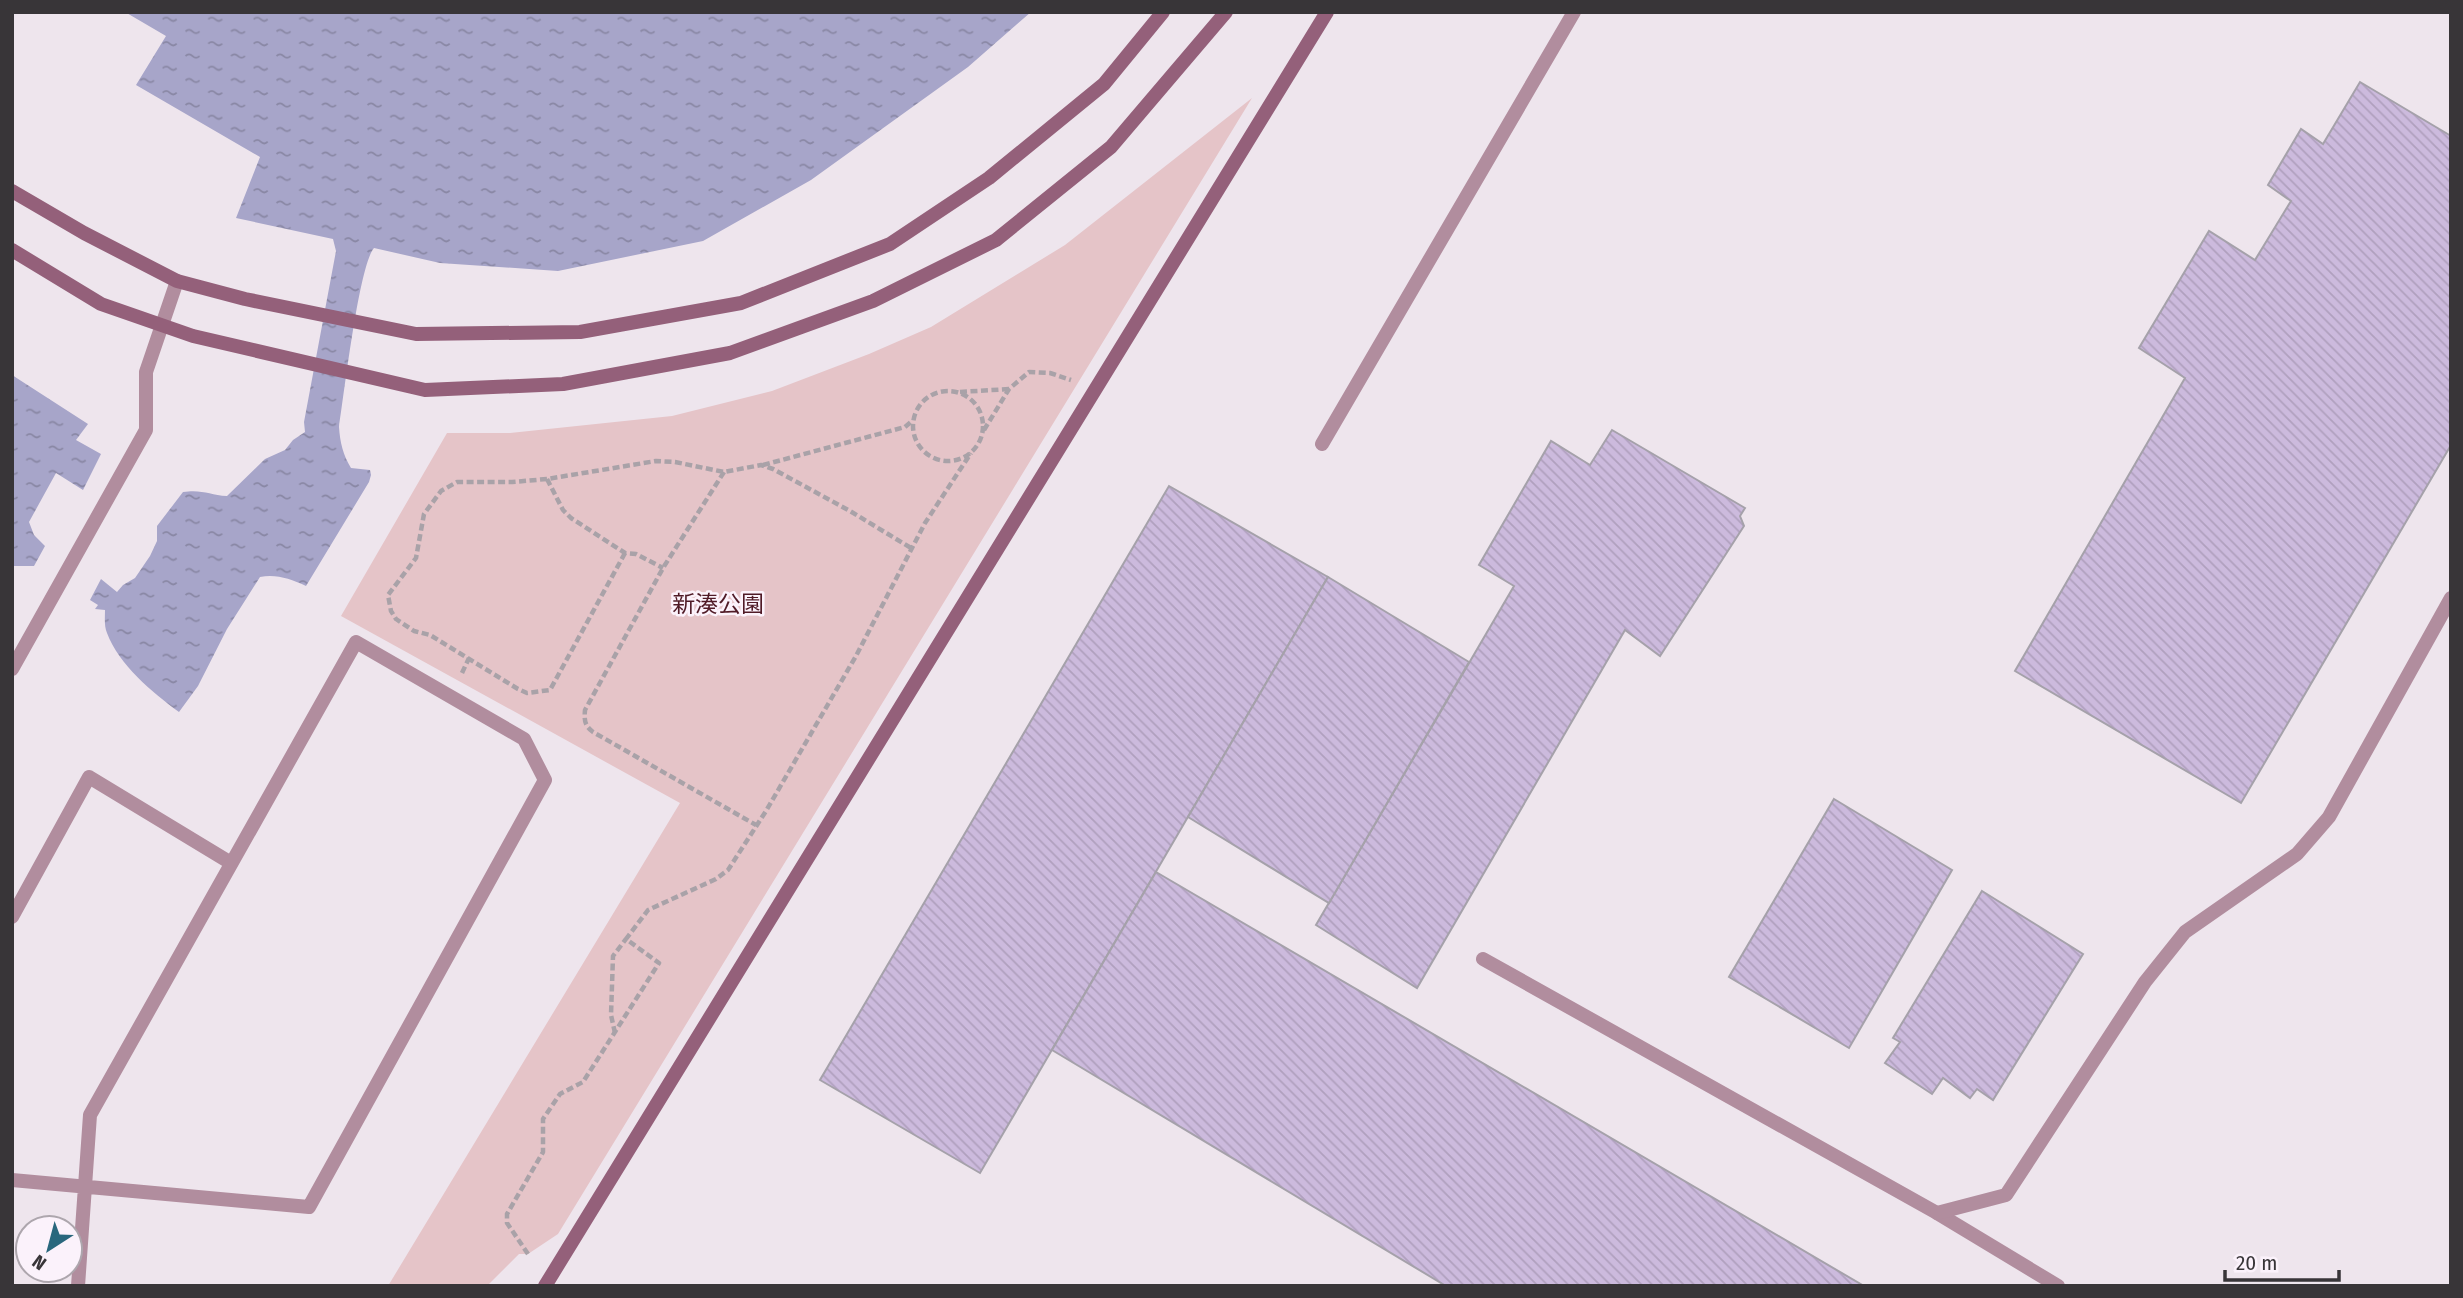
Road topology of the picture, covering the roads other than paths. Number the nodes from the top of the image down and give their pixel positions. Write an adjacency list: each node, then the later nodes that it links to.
1 (1163, 12): 7 (street)
2 (1226, 12): 8 (street)
3 (1328, 12): 19 (street)
4 (1574, 12): 9 (street)
5 (12, 191): 7 (street)
6 (12, 250): 8 (street)
7 (177, 281): 8 (street)
8 (162, 325): 11 (street)
9 (1322, 444)
10 (2451, 598): 17 (street)
11 (12, 669)
12 (231, 863): 13 (street); 16 (street); 16 (street)
13 (12, 917)
14 (1483, 959): 17 (street)
15 (12, 1180): 16 (street)
16 (85, 1186): 18 (street)
17 (1937, 1213): 20 (street)
18 (78, 1286)
19 (545, 1286)
20 (2058, 1286)

